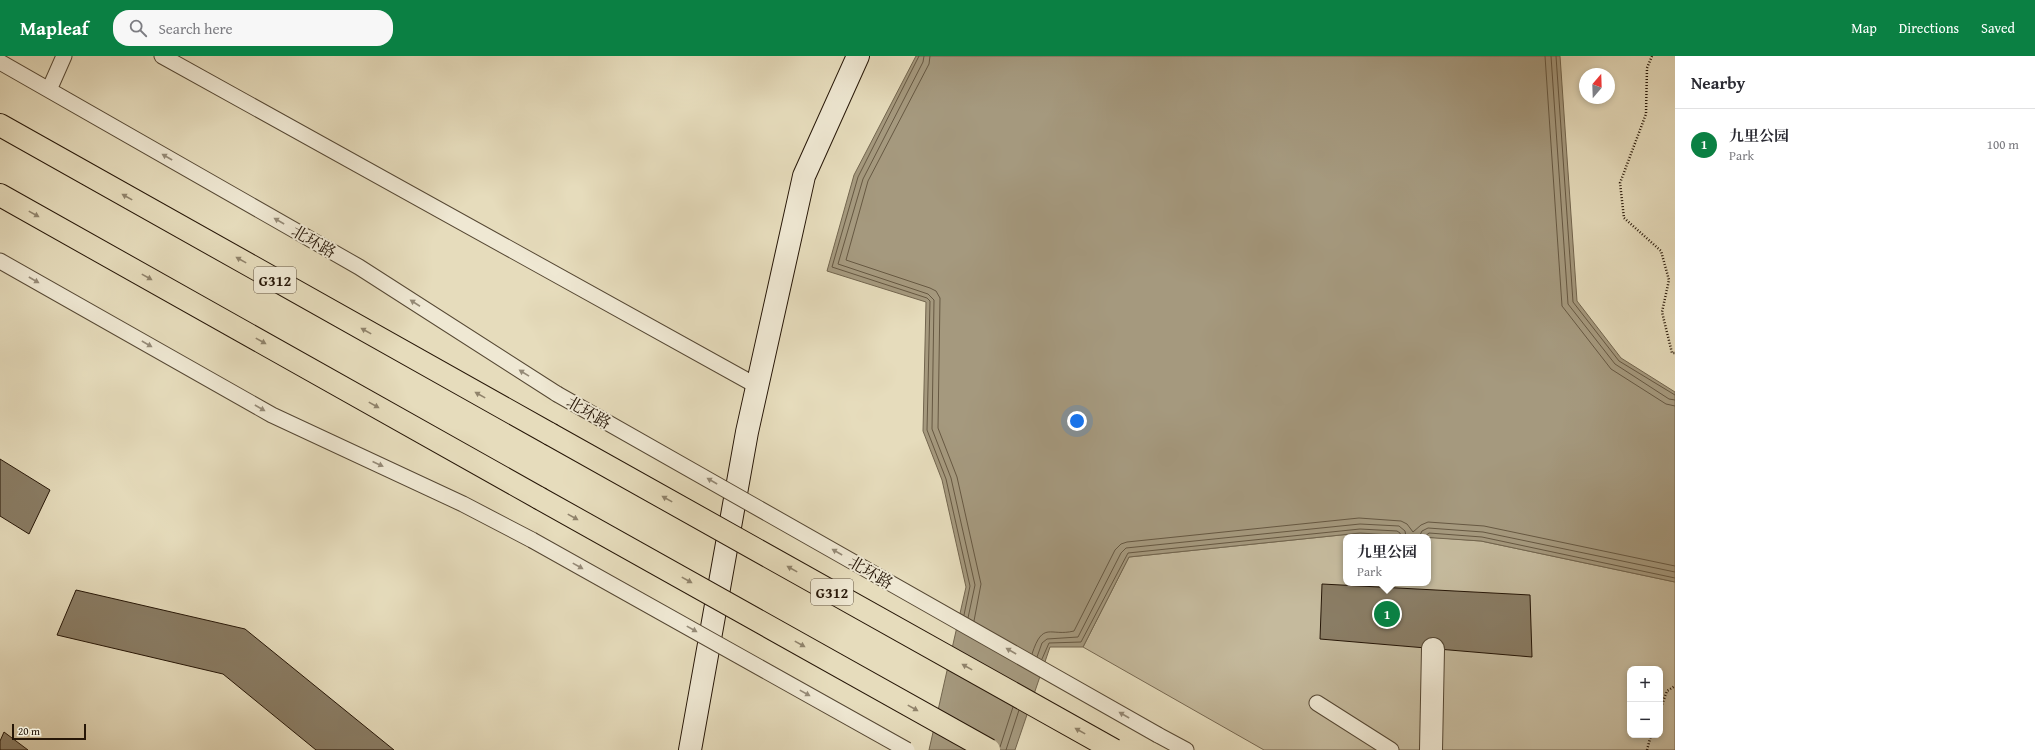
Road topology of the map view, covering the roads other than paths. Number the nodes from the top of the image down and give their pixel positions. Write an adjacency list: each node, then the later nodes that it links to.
1 (64, 56): 5 (lane)
2 (162, 56): 9 (lane)
3 (858, 56): 9 (street)
4 (0, 62): 5 (lane, 北环路)
5 (49, 90): 16 (lane, 北环路, one-way to 5, bridge)
6 (0, 125): 15 (highway, G312, one-way to 6, bridge)
7 (0, 195): 14 (highway, one-way to 14, bridge)
8 (0, 261): 13 (lane, one-way to 13, bridge)
9 (757, 386): 12 (street)
10 (1433, 649): 18 (street)
11 (1317, 703): 17 (lane)
12 (690, 750)
13 (906, 750)
14 (989, 750)
15 (1114, 750)
16 (1186, 750)
17 (1390, 750)
18 (1431, 750)

